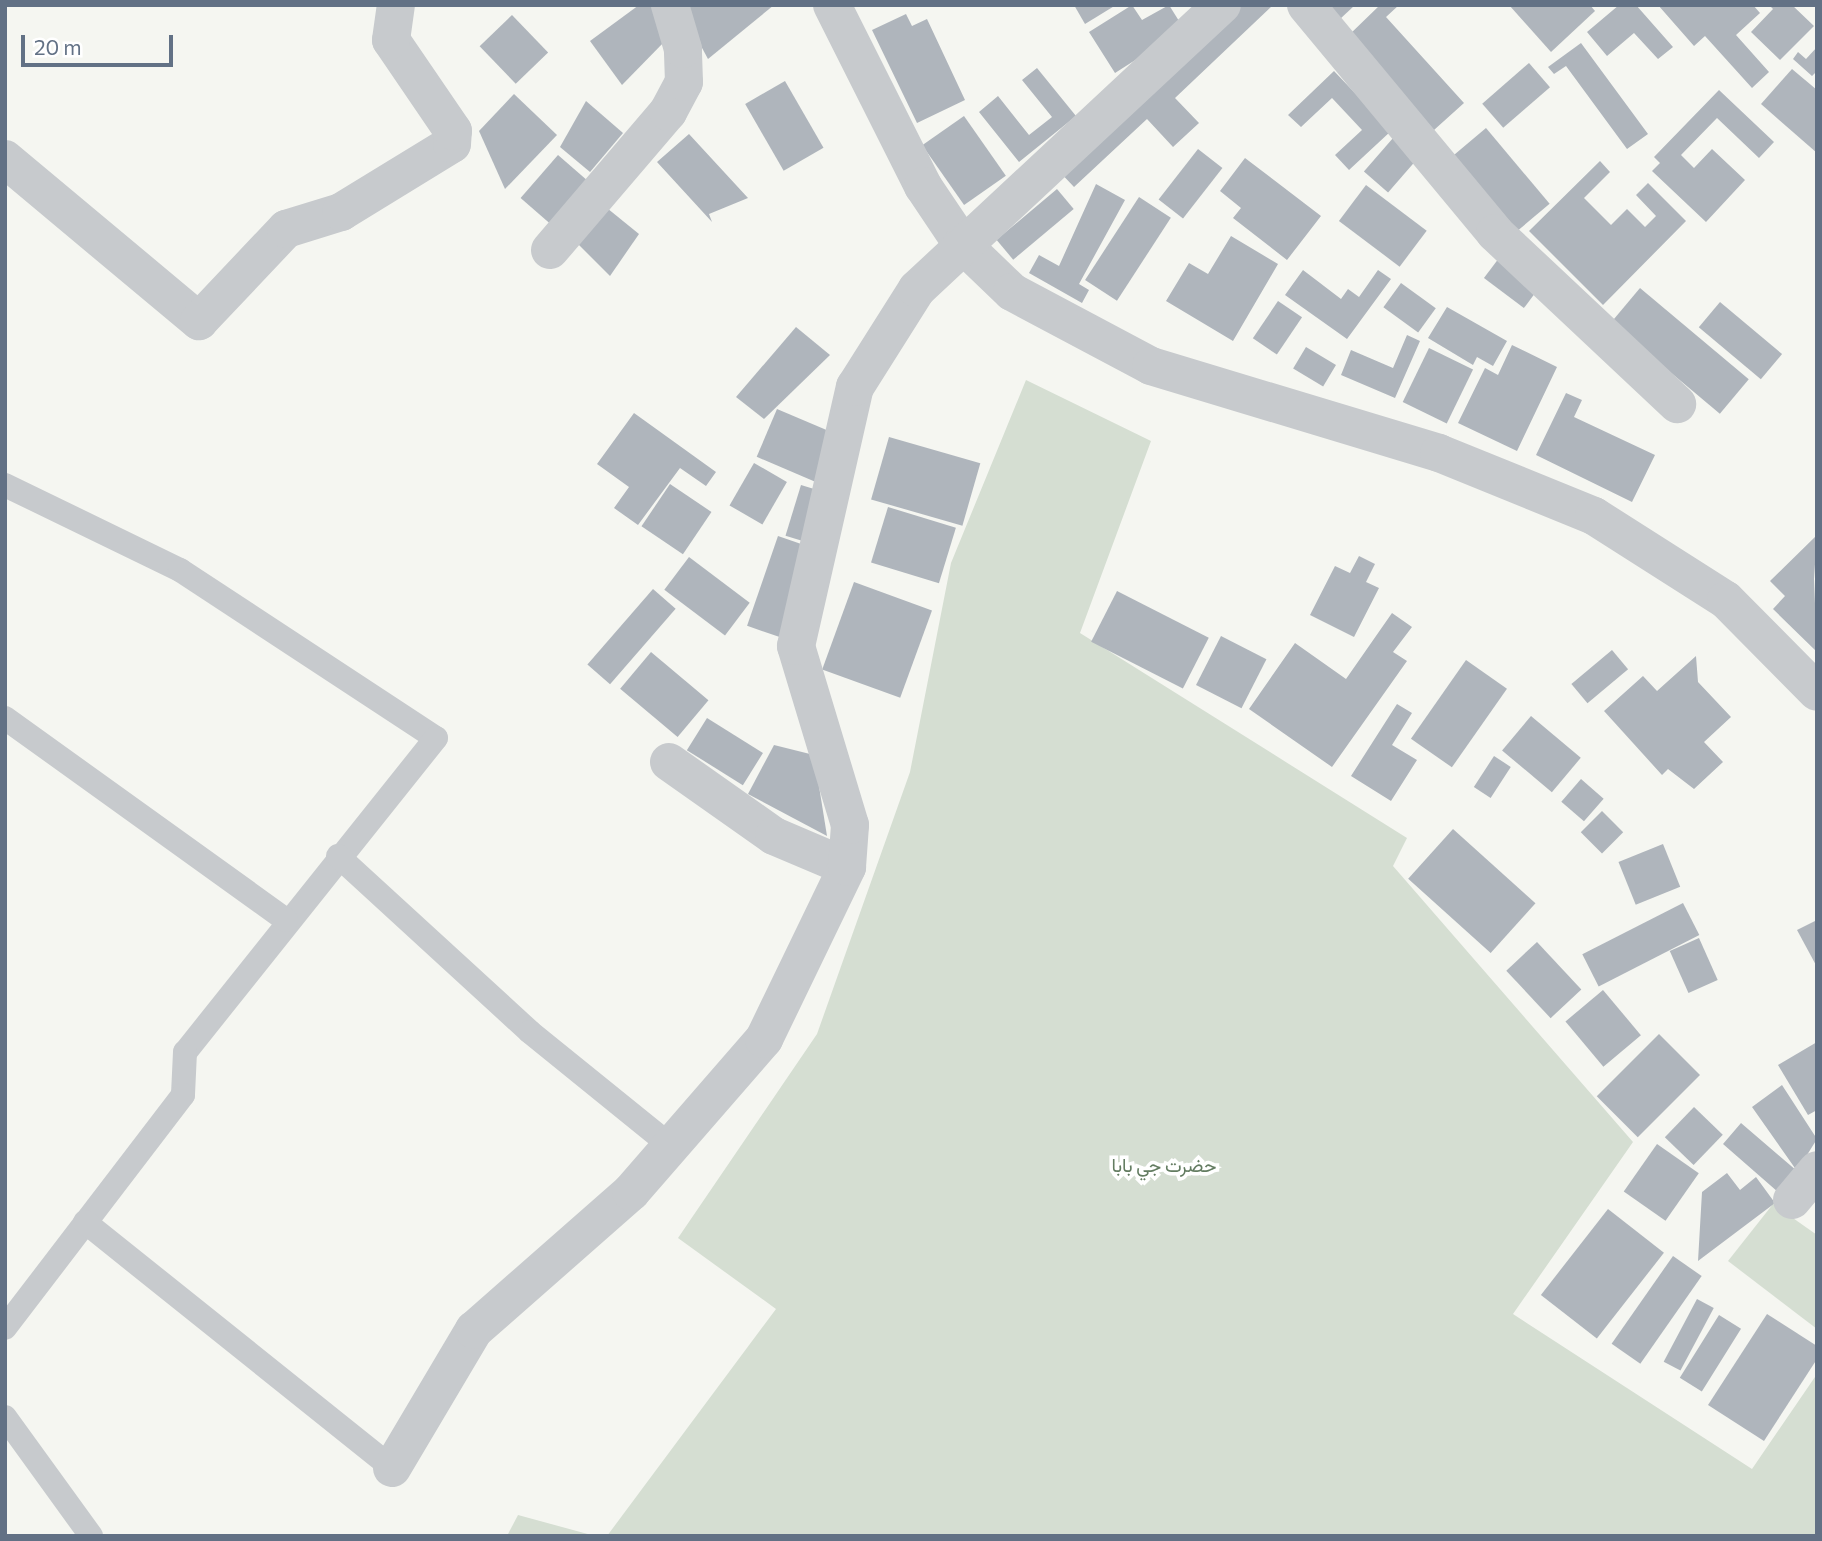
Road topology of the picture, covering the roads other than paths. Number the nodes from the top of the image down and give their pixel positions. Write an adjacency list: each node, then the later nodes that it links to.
1 (396, 5): 6 (street)
2 (670, 5): 8 (street)
3 (832, 5): 7 (street)
4 (1222, 5): 7 (street)
5 (1306, 5): 9 (street)
6 (5, 159)
7 (962, 244): 11 (street); 15 (street)
8 (550, 250)
9 (1677, 404)
10 (5, 485): 14 (lane)
11 (1817, 692)
12 (5, 718): 16 (lane)
13 (669, 762): 15 (street)
14 (338, 856): 16 (lane); 17 (lane)
15 (847, 867): 17 (street)
16 (286, 920): 20 (lane)
17 (671, 1147): 23 (street)
18 (1817, 1170): 19 (street)
19 (1792, 1200)
20 (85, 1223): 21 (lane); 23 (lane)
21 (5, 1328)
22 (5, 1418): 24 (lane)
23 (392, 1468)
24 (91, 1536)

